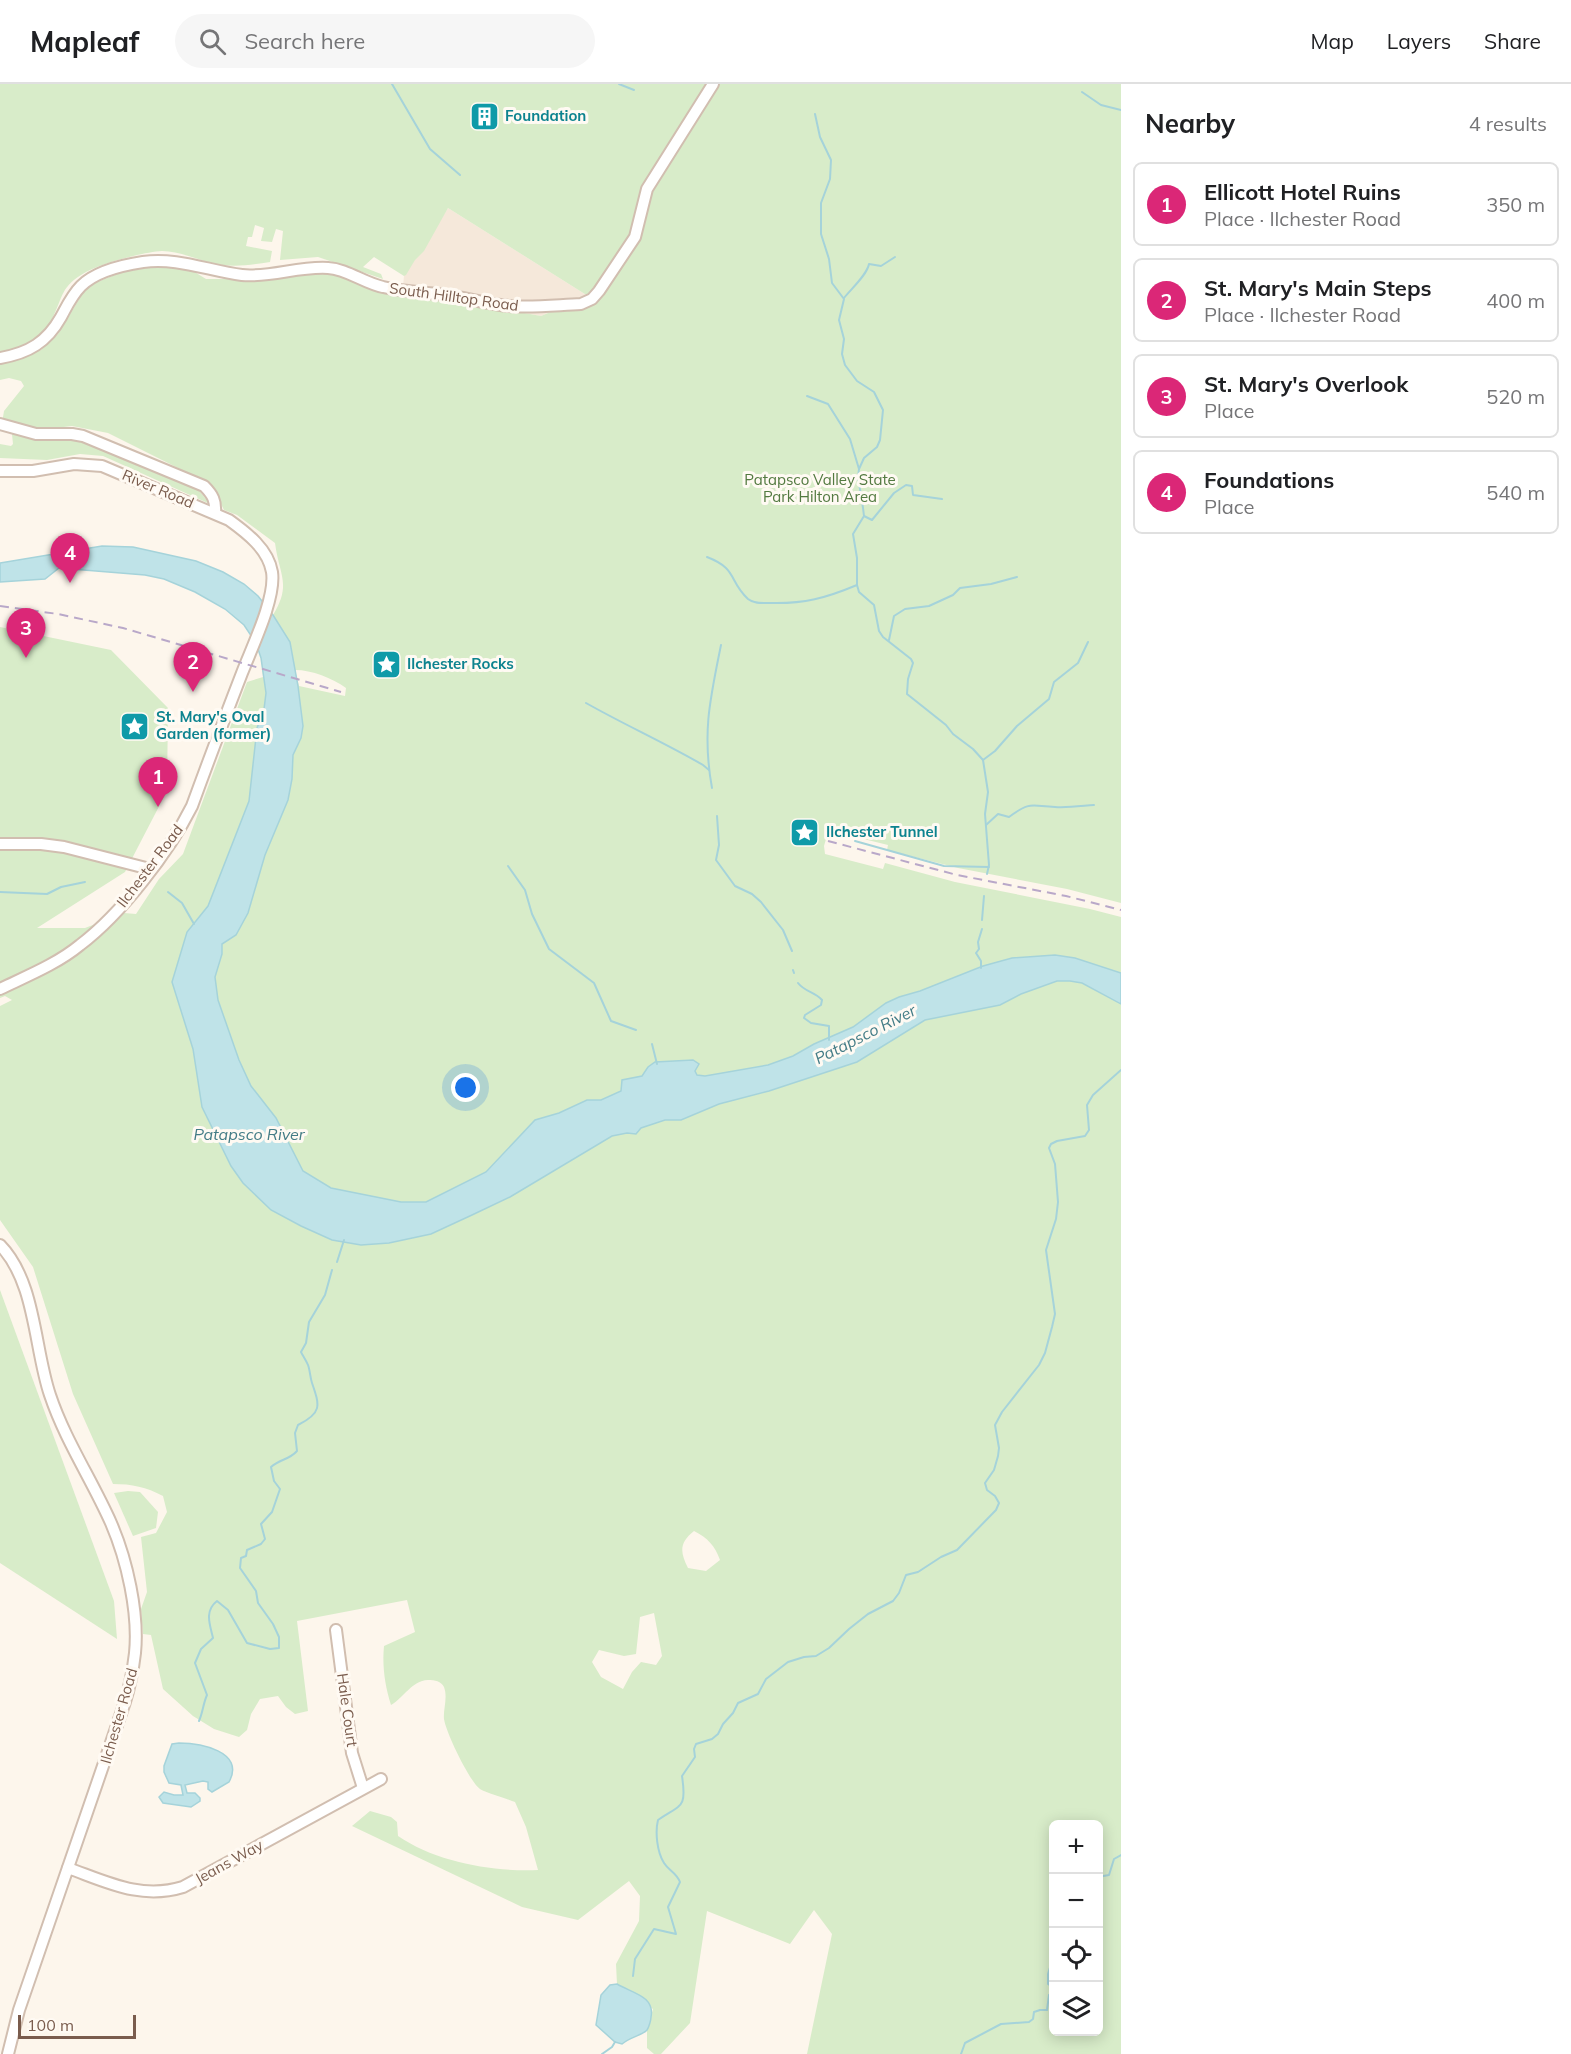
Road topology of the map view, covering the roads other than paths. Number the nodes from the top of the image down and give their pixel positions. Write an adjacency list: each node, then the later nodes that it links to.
1 (713, 84): 2 (street, South Hilltop Road)
2 (0, 358)
3 (0, 424): 5 (street)
4 (0, 471): 5 (street, River Road)
5 (215, 513): 6 (street, River Road)
6 (272, 589): 8 (street, Ilchester Road)
7 (0, 844): 8 (street)
8 (150, 869): 9 (street, Ilchester Road)
9 (0, 989)
10 (0, 1245): 14 (street, Ilchester Road)
11 (336, 1630): 13 (street, Hale Court)
12 (381, 1779): 13 (street, Jeans Way)
13 (363, 1788): 14 (street, Jeans Way)
14 (68, 1868): 15 (street, Ilchester Road)
15 (6, 2046)

